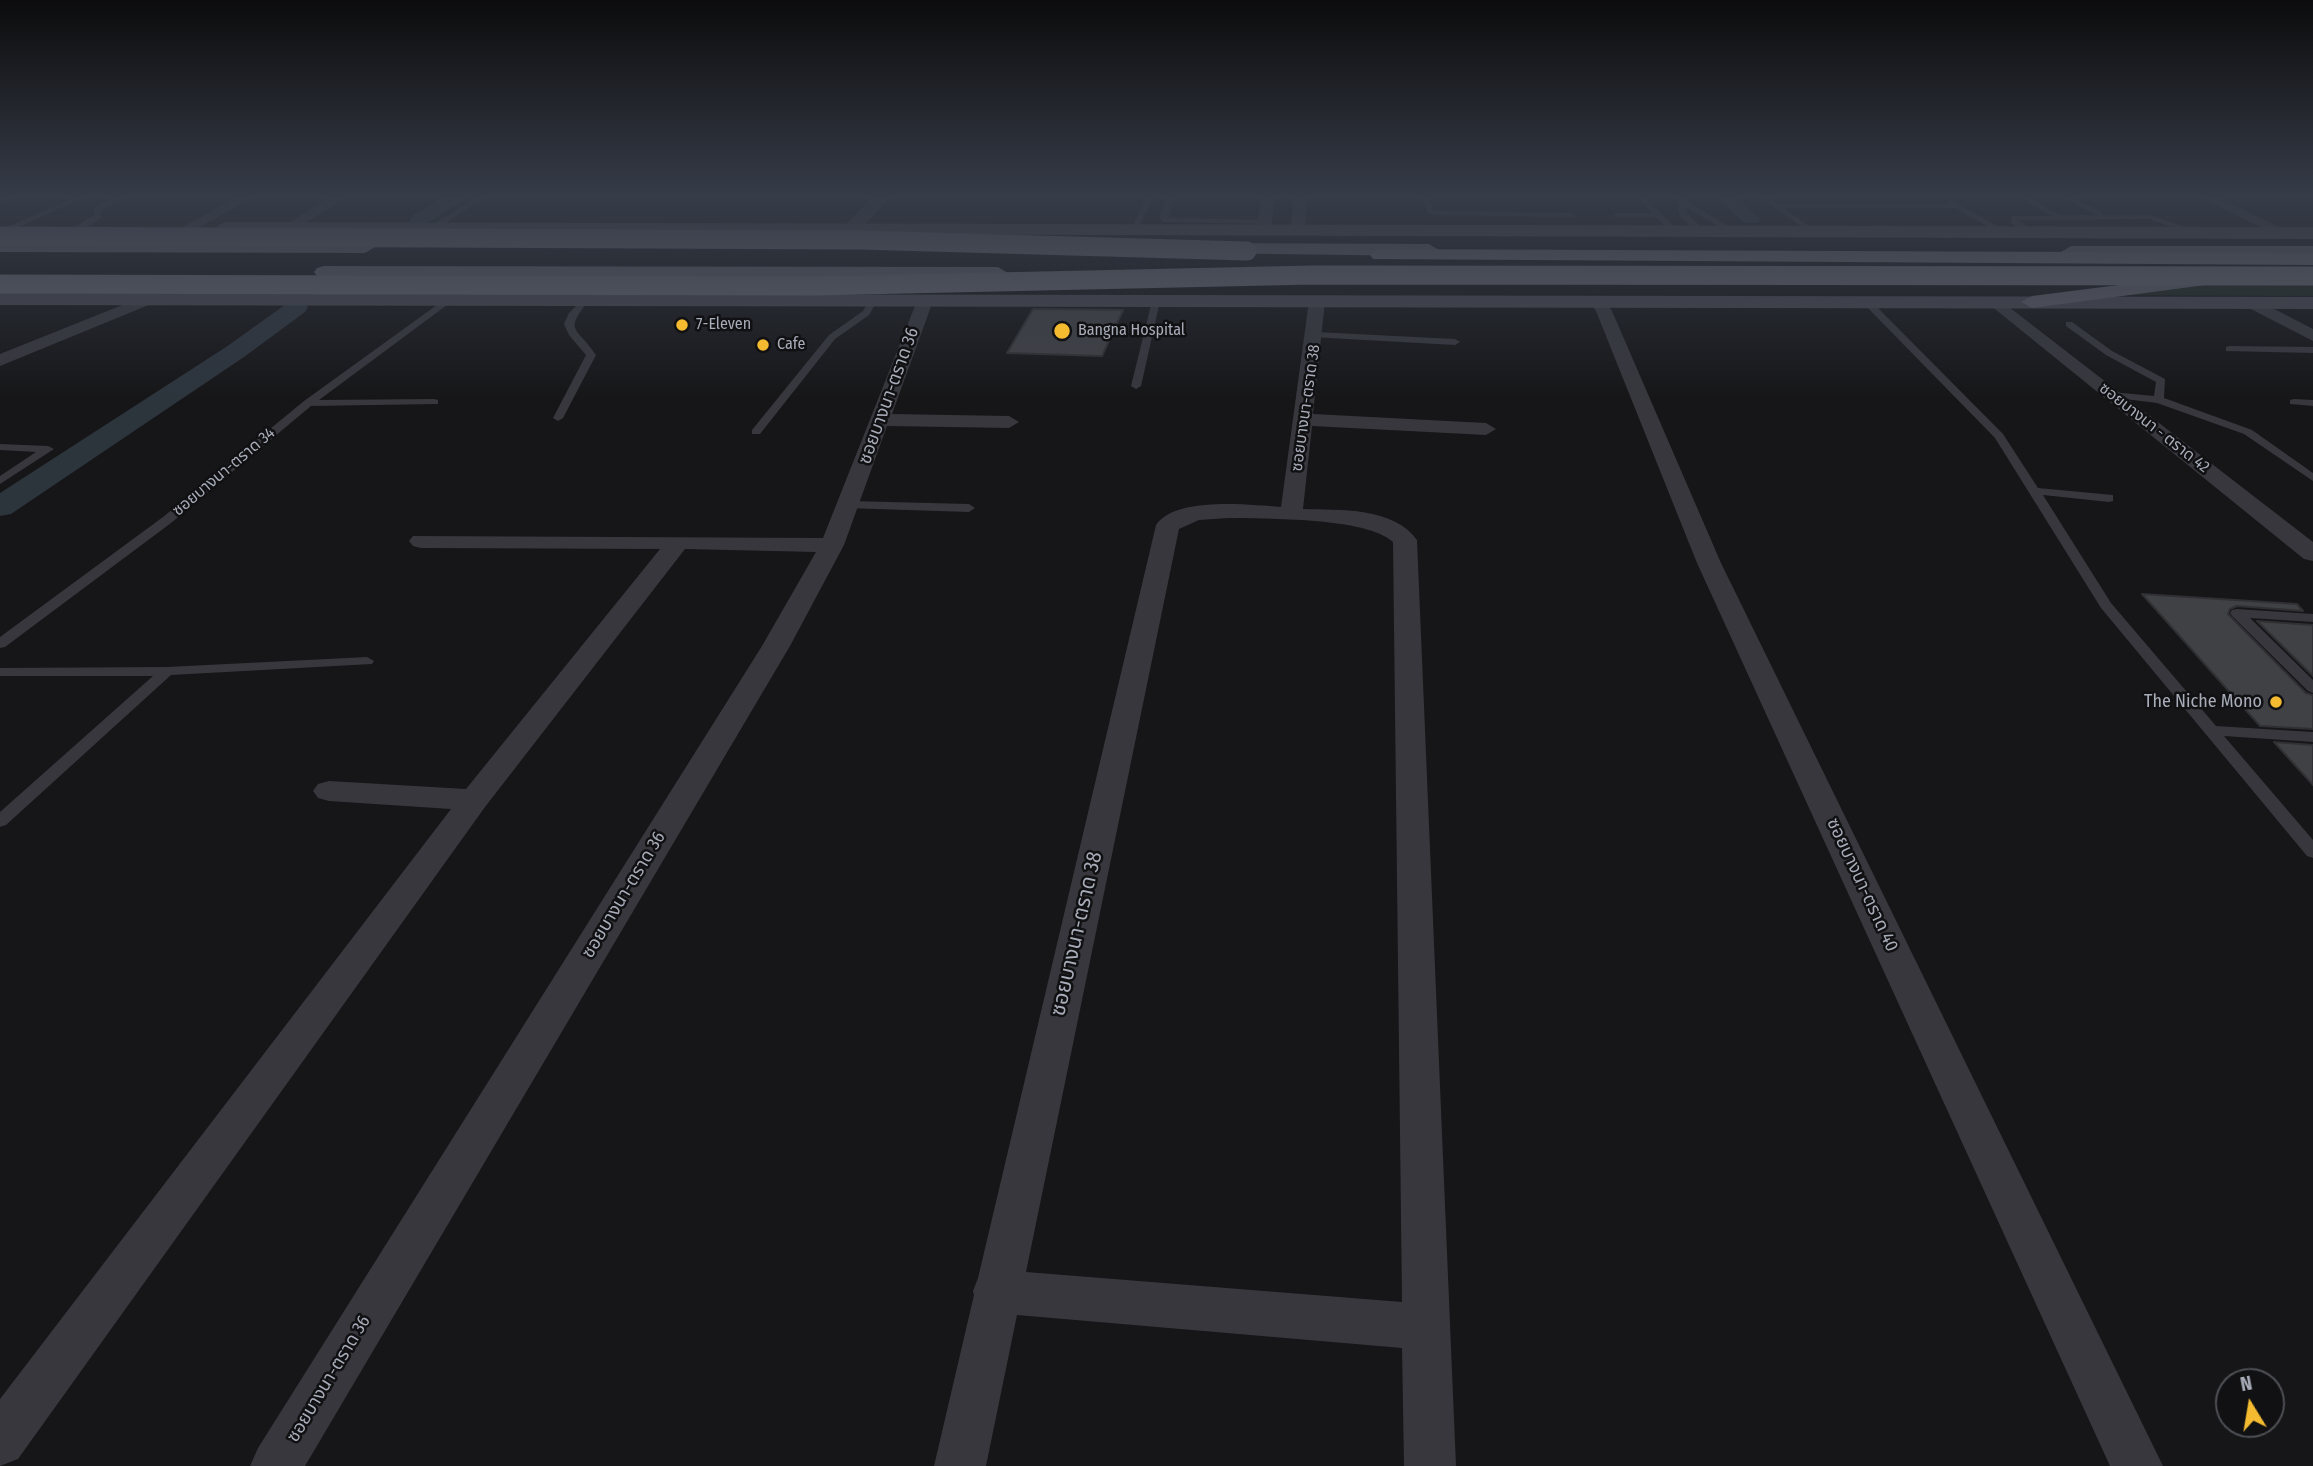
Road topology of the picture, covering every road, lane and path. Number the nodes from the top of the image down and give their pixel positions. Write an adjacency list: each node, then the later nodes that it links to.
1 (191, 264): 2 (highway)
2 (2313, 269)
3 (0, 271): 4 (highway)
4 (482, 273): 5 (highway); 11 (highway)
5 (2239, 276): 6 (highway); 19 (highway)
6 (2313, 276): 7 (highway, bridge)
7 (0, 284)
8 (0, 299): 9 (main road)
9 (150, 299): 10 (main road); 28 (street)
10 (448, 300): 11 (main road); 34 (lane, ซอยบางนา-ตราด 34)
11 (590, 300): 12 (main road); 36 (lane)
12 (873, 301): 13 (main road); 41 (lane)
13 (925, 301): 14 (main road); 37 (street, ซอยบางนา-ตราด 36)
14 (1156, 301): 15 (main road); 29 (lane)
15 (1317, 301): 16 (main road); 23 (street, ซอยบางนา-ตราด 38)
16 (1597, 301): 17 (main road); 73 (street, ซอยบางนา-ตราด 40)
17 (1867, 302): 18 (main road); 45 (lane)
18 (1996, 302): 19 (main road); 30 (street, ซอยบางนา - ตราด 42)
19 (2032, 302): 20 (main road)
20 (2253, 303): 21 (main road); 24 (street)
21 (2313, 303)
22 (2069, 324): 31 (lane)
23 (1315, 335): 25 (lane); 38 (street, ซอยบางนา-ตราด 38)
24 (2313, 336)
25 (1455, 342)
26 (2229, 349): 27 (lane)
27 (2313, 351)
28 (0, 361)
29 (1136, 386)
30 (2112, 395): 31 (lane); 53 (street, ซอยบางนา - ตราด 42)
31 (2159, 400): 43 (lane)
32 (434, 402): 34 (lane)
33 (2294, 402): 35 (lane)
34 (308, 403): 56 (lane, ซอยบางนา-ตราด 34)
35 (2313, 403)
36 (558, 418)
37 (881, 419): 39 (street); 47 (street, ซอยบางนา-ตราด 36)
38 (1304, 420): 40 (street); 49 (street, ซอยบางนา-ตราด 38)
39 (1009, 422)
40 (1486, 429)
41 (756, 432)
42 (0, 447): 44 (lane)
43 (2313, 478)
44 (0, 481)
45 (2033, 491): 46 (lane); 61 (lane)
46 (2109, 498)
47 (849, 505): 48 (lane); 52 (street, ซอยบางนา-ตราด 36)
48 (969, 509)
49 (1291, 514): 67 (street, ซอยบางนา-ตราด 38); 68 (street, ซอยบางนา-ตราด 38)
50 (421, 541): 51 (street)
51 (678, 542): 52 (street); 64 (street)
52 (832, 545): 70 (street, ซอยบางนา-ตราด 36)
53 (2313, 554)
54 (2237, 613): 55 (lane); 60 (lane)
55 (2313, 618)
56 (1, 642)
57 (367, 661): 58 (lane)
58 (167, 671): 59 (lane); 65 (lane)
59 (0, 672)
60 (2313, 688)
61 (2210, 730): 62 (lane); 66 (lane)
62 (2313, 737)
63 (329, 791): 64 (street)
64 (474, 800): 69 (street)
65 (0, 821)
66 (2313, 852)
67 (996, 1291): 68 (street); 71 (street, ซอยบางนา-ตราด 38)
68 (1426, 1327): 72 (street, ซอยบางนา-ตราด 38)
69 (0, 1441)
70 (276, 1466)
71 (960, 1466)
72 (1430, 1466)
73 (2137, 1466)

